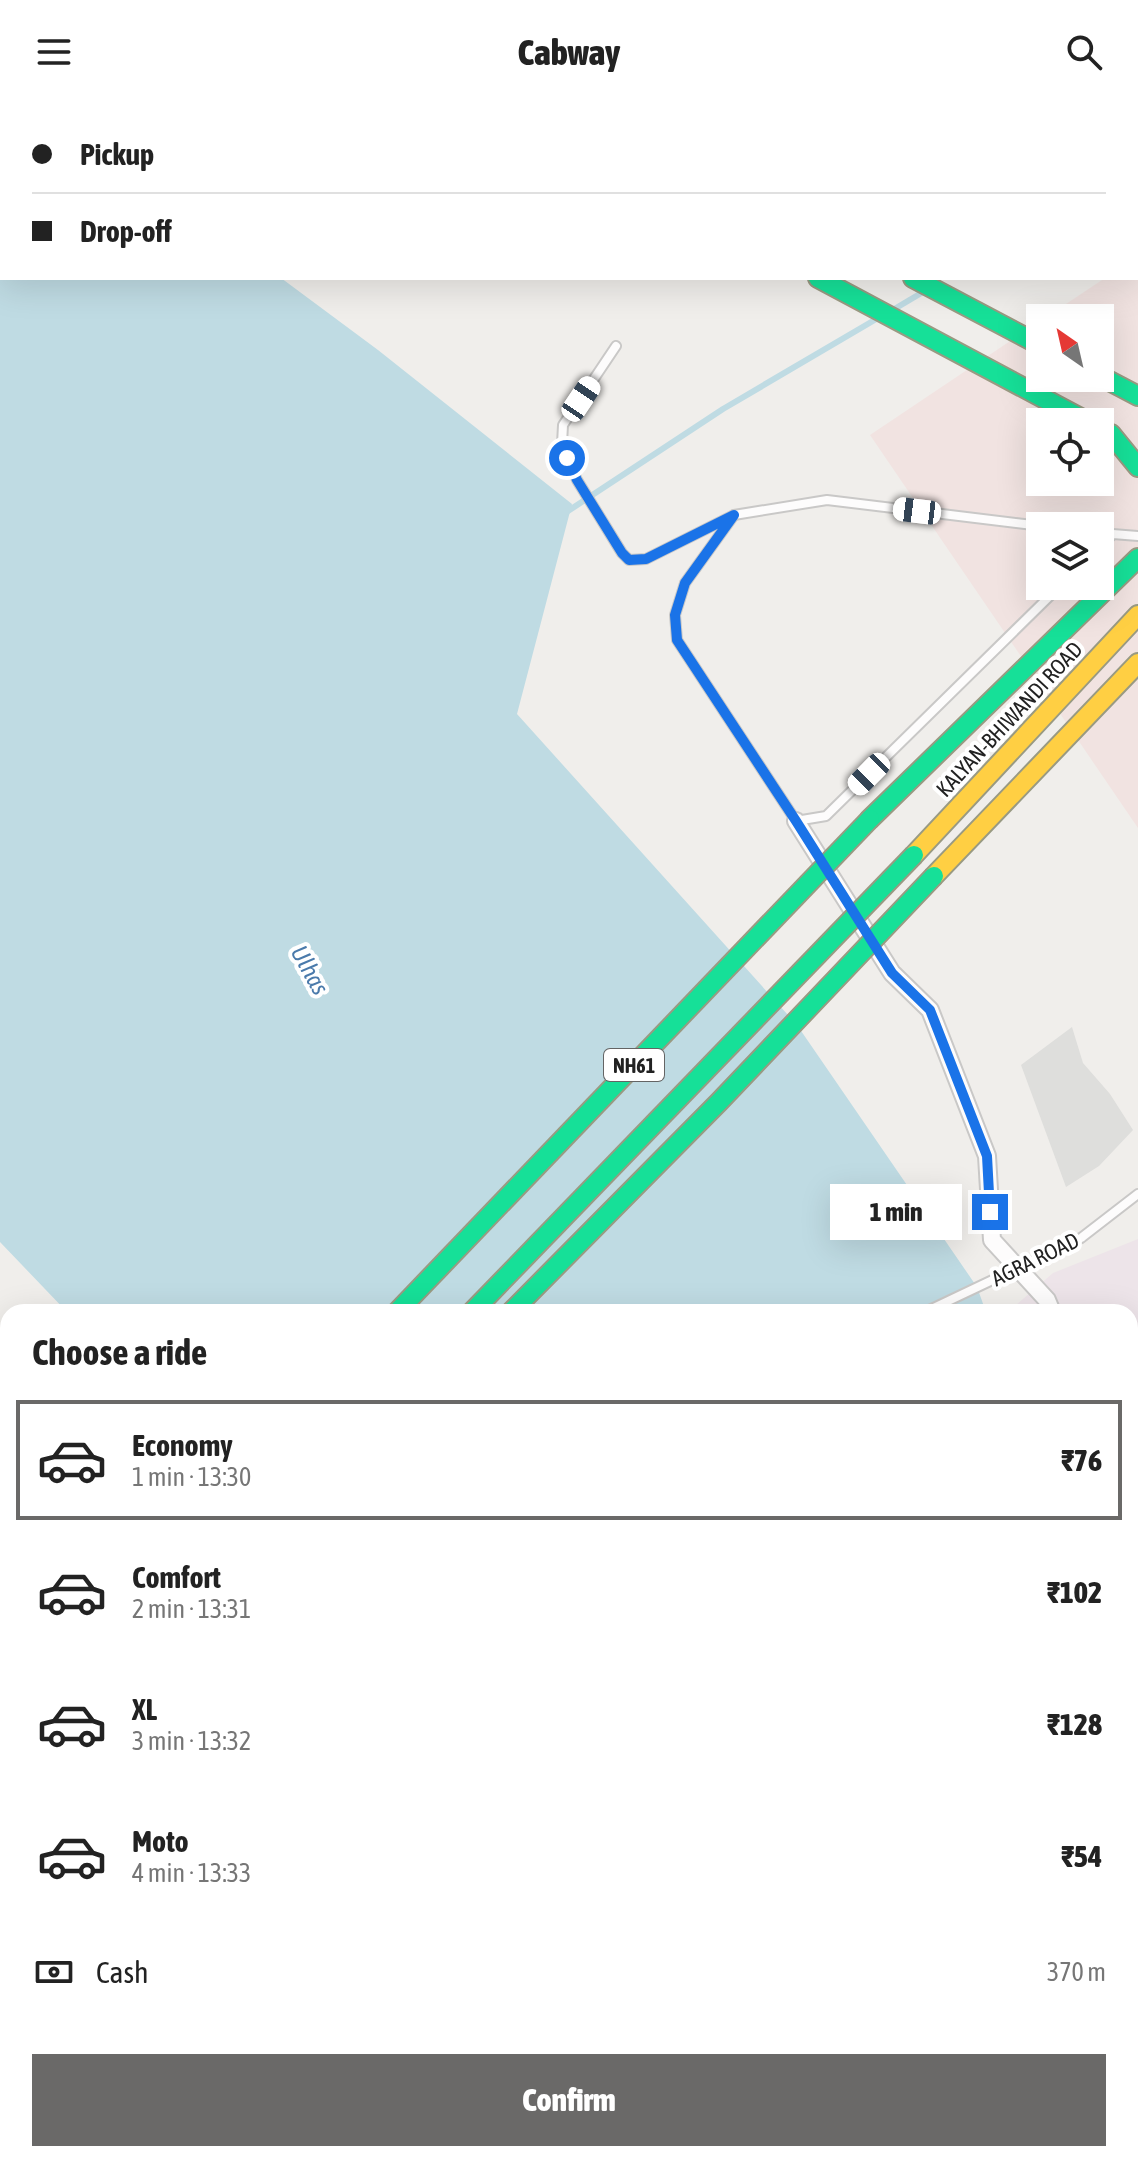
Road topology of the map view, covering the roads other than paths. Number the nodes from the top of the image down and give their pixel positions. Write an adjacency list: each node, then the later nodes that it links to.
1 (822, 280): 7 (main road)
2 (918, 280): 3 (main road)
3 (1026, 338)
4 (616, 346): 12 (lane)
5 (1114, 383): 6 (main road)
6 (1138, 396)
7 (1061, 408)
8 (1114, 434): 10 (main road)
9 (1114, 440): 11 (main road)
10 (1138, 442)
11 (1138, 467)
12 (734, 515): 13 (lane); 20 (lane)
13 (1026, 524)
14 (1114, 535): 15 (lane)
15 (1138, 536)
16 (1138, 558): 22 (main road, NH61, bridge)
17 (1046, 600): 20 (lane)
18 (1138, 615): 23 (main road, KALYAN-BHIWANDI ROAD / NH61, bridge)
19 (1138, 663): 24 (main road, bridge)
20 (796, 821): 26 (street)
21 (1138, 1194): 25 (lane, AGRA ROAD, bridge)
22 (405, 1304)
23 (480, 1304)
24 (519, 1304)
25 (942, 1304)
26 (1049, 1304)

